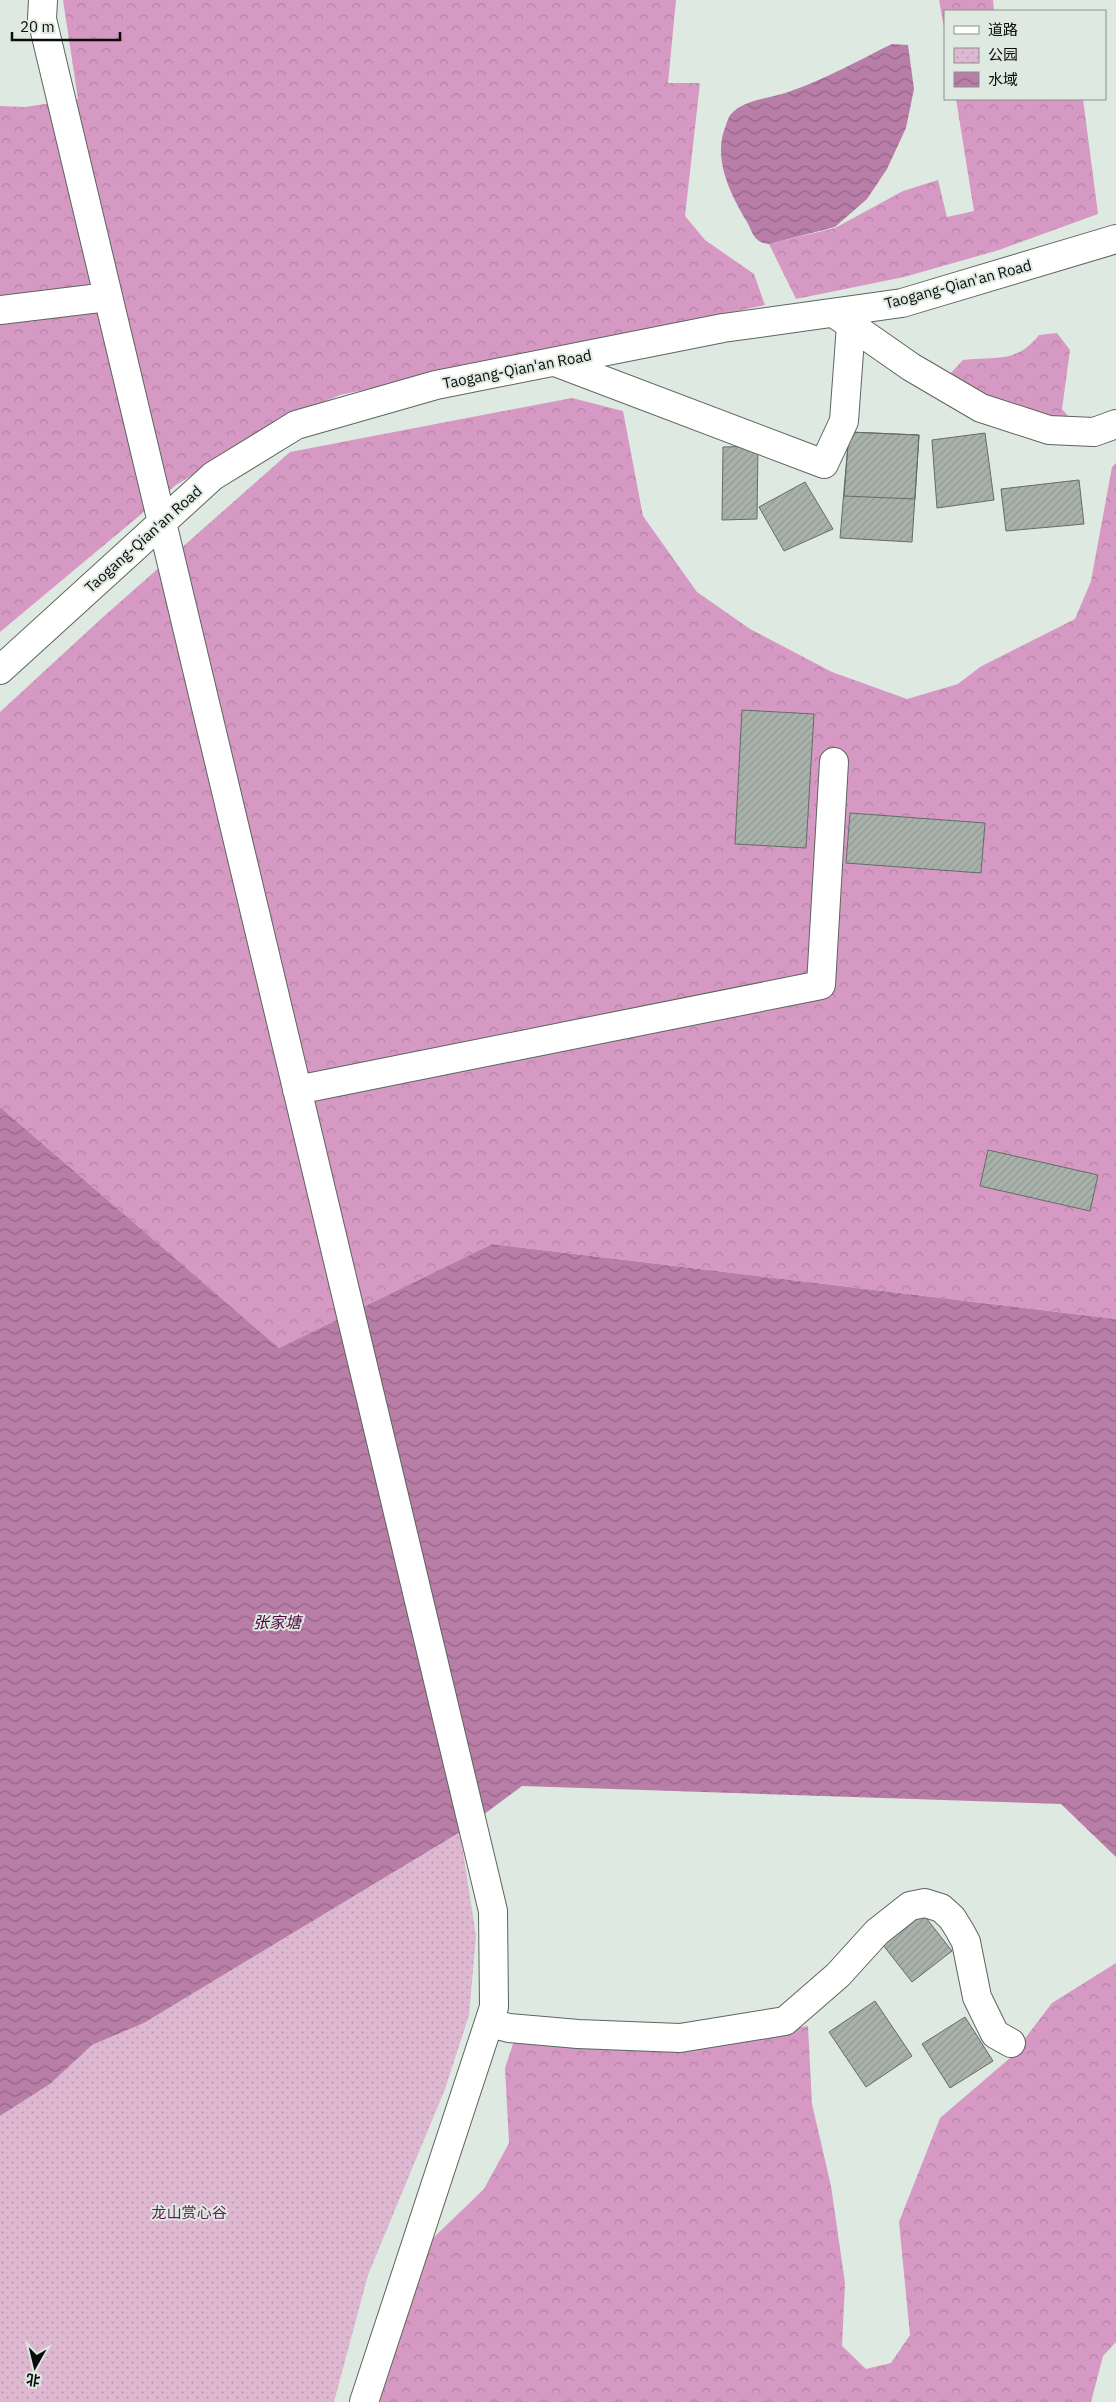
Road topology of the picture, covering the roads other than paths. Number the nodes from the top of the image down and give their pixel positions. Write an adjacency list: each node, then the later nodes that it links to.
1 (44, 0): 3 (street)
2 (1116, 239): 5 (street, Taogang-Qian'an Road)
3 (108, 297): 4 (street); 8 (street)
4 (0, 310)
5 (842, 319): 6 (street, Taogang-Qian'an Road); 6 (street); 7 (street)
6 (554, 362): 8 (street, Taogang-Qian'an Road)
7 (1116, 424)
8 (162, 523): 9 (street, Taogang-Qian'an Road); 11 (street)
9 (0, 670)
10 (834, 762): 11 (street)
11 (297, 1090): 12 (street)
12 (489, 2023): 13 (street); 14 (street)
13 (1011, 2043)
14 (364, 2402)

